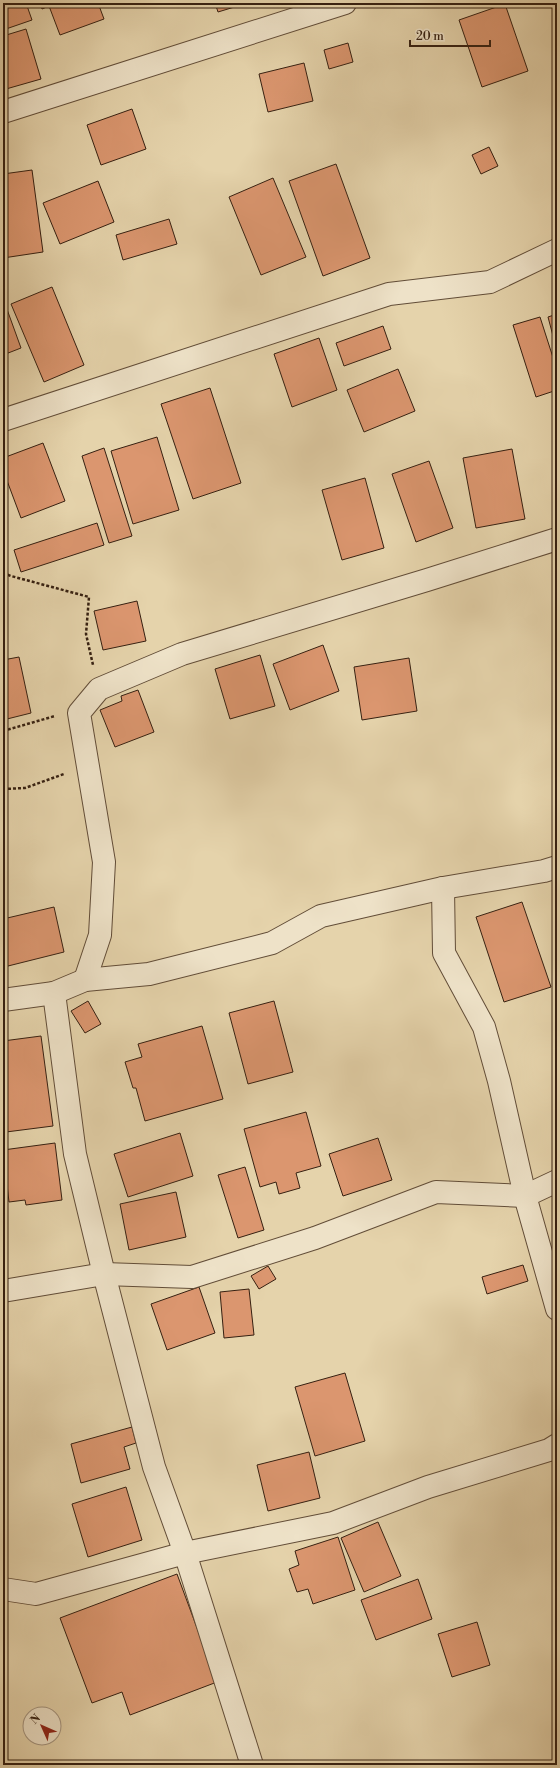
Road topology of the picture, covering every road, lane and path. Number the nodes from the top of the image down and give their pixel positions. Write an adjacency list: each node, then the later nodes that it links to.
1 (344, 3): 2 (street)
2 (3, 112)
3 (557, 250): 4 (street)
4 (3, 420)
5 (557, 539): 7 (street)
6 (3, 573): 7 (path)
7 (99, 689): 8 (street)
8 (79, 713): 9 (path); 10 (street)
9 (3, 731)
10 (89, 766): 11 (path); 14 (street)
11 (3, 789)
12 (557, 867): 13 (street)
13 (443, 888): 14 (street); 18 (street)
14 (85, 980): 15 (street)
15 (54, 993): 16 (street); 19 (street)
16 (3, 1000)
17 (557, 1181): 18 (street)
18 (525, 1196): 19 (street); 21 (street)
19 (104, 1274): 20 (street); 23 (street)
20 (3, 1291)
21 (557, 1309)
22 (557, 1444): 23 (street)
23 (185, 1553): 24 (street); 25 (street)
24 (3, 1590)
25 (252, 1765)

